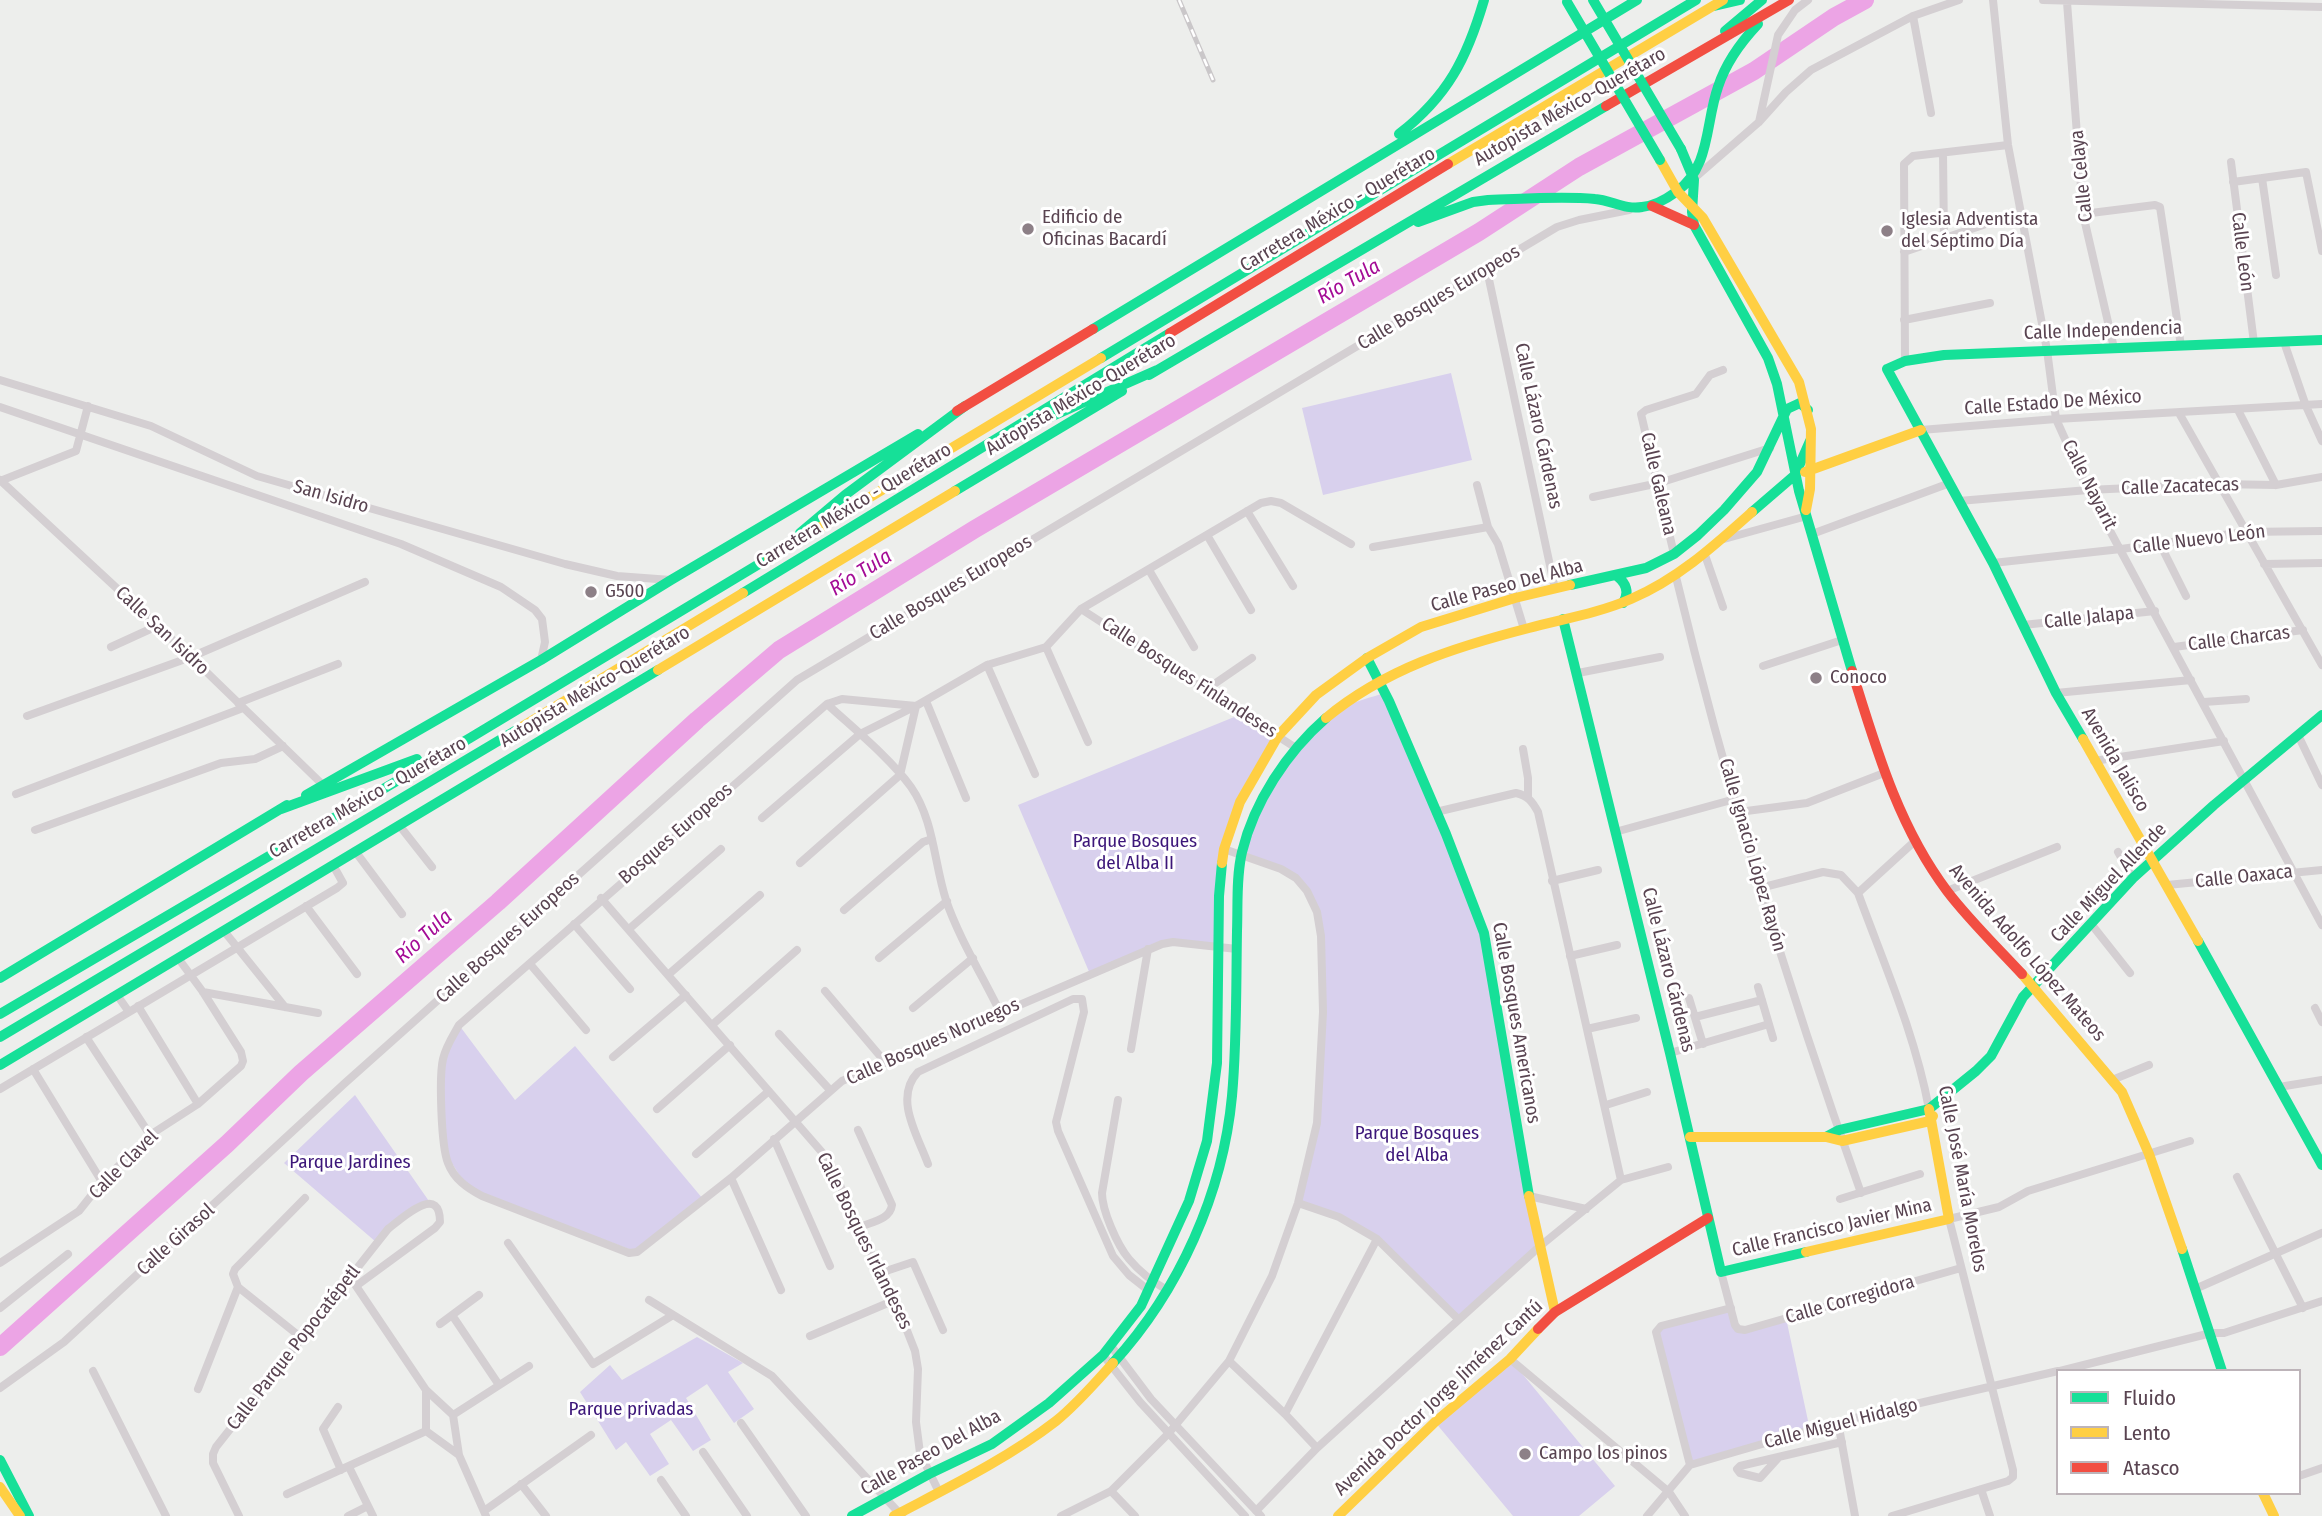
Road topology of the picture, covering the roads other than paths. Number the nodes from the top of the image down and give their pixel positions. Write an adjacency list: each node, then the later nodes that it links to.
1 (1487, 0): 26 (main road)
2 (1594, 0): 27 (main road, bridge)
3 (1637, 0): 26 (main road)
4 (1696, 0): 95 (main road, Carretera México - Querétaro)
5 (1723, 0): 15 (main road, Carretera México - Querétaro)
6 (1740, 0): 15 (main road)
7 (1762, 0): 19 (main road)
8 (1789, 0): 17 (main road, Autopista México-Querétaro)
9 (1808, 0): 21 (street)
10 (1959, 0): 18 (street)
11 (1993, 0): 22 (street, Calle Nayarit)
12 (2043, 0): 14 (street)
13 (1567, 1): 29 (main road, bridge)
14 (2067, 2): 16 (street); 33 (street, Calle Celaya)
15 (1713, 6): 67 (main road, Carretera México - Querétaro)
16 (2322, 7)
17 (1771, 11): 19 (main road, Autopista México-Querétaro); 27 (main road)
18 (1913, 16): 20 (street); 21 (street)
19 (1710, 46): 36 (main road, Autopista México-Querétaro)
20 (1931, 113)
21 (1759, 122): 27 (street)
22 (2008, 145): 23 (street); 49 (street, Calle Nayarit)
23 (1943, 153): 37 (street); 39 (street)
24 (2231, 162): 28 (street, Calle León)
25 (2262, 177): 28 (street); 38 (street); 41 (street)
26 (1340, 178): 57 (main road)
27 (1694, 178): 29 (main road); 31 (main road)
28 (2233, 181): 46 (street, Calle León)
29 (1678, 192): 30 (main road); 31 (main road, Avenida Adolfo López Mateos)
30 (1653, 206): 32 (main road); 34 (main road)
31 (1692, 207): 34 (main road); 60 (main road, Avenida Adolfo López Mateos)
32 (1635, 209): 36 (main road); 40 (street, Calle Bosques Europeos)
33 (2083, 214): 47 (street); 48 (street, Calle Celaya)
34 (1694, 225): 63 (main road)
35 (1983, 225): 37 (street)
36 (1386, 234): 52 (main road, Autopista México-Querétaro)
37 (1944, 239): 39 (street)
38 (2322, 251)
39 (1904, 252): 43 (street)
40 (1487, 270): 107 (street, Calle Lázaro Cárdenas); 261 (street, Calle Bosques Europeos)
41 (2276, 275)
42 (1990, 303): 43 (street)
43 (1904, 320): 50 (street)
44 (2322, 340): 45 (main road, Calle Independencia)
45 (2284, 342): 46 (main road, Calle Independencia); 58 (street)
46 (2254, 343): 47 (main road, Calle Independencia)
47 (2181, 346): 48 (main road, Calle Independencia)
48 (2114, 348): 49 (main road, Calle Independencia)
49 (2047, 350): 50 (main road, Calle Independencia); 64 (street, Calle Nayarit)
50 (1905, 361): 51 (main road, Calle Independencia)
51 (1887, 369): 65 (main road, Avenida Jalisco)
52 (1157, 370): 67 (main road); 171 (main road, Autopista México-Querétaro)
53 (1723, 370): 75 (street, Calle Galeana)
54 (0, 380): 56 (street, San Isidro)
55 (2322, 404): 58 (street, Calle Estado De México)
56 (88, 406): 66 (street); 104 (street, San Isidro)
57 (965, 406): 95 (main road); 104 (main road)
58 (2306, 406): 61 (street, Calle Estado De México); 69 (street)
59 (0, 407): 66 (street, San Isidro)
60 (1808, 410): 63 (main road); 68 (main road, Avenida Adolfo López Mateos)
61 (2238, 410): 62 (street, Calle Estado De México); 79 (street, Calle Zacatecas)
62 (2179, 413): 64 (street, Calle Estado De México); 77 (street)
63 (1783, 415): 70 (main road, Calle Paseo Del Alba); 72 (main road, Avenida Adolfo López Mateos)
64 (2056, 419): 65 (street, Calle Estado De México); 80 (street, Calle Nayarit)
65 (1921, 430): 71 (main road, Calle Estado De México); 76 (main road, Avenida Jalisco)
66 (81, 435): 74 (street); 129 (street, San Isidro)
67 (1001, 438): 247 (main road, Carretera México - Querétaro)
68 (1810, 441): 71 (main road, Avenida Adolfo López Mateos); 72 (main road, Calle Paseo Del Alba)
69 (2322, 441)
70 (1770, 447): 75 (street); 96 (main road, Calle Paseo Del Alba)
71 (1810, 471): 72 (main road, Calle Estado De México); 84 (main road, Avenida Adolfo López Mateos)
72 (1795, 475): 84 (main road, Avenida Adolfo López Mateos); 90 (main road, Calle Paseo Del Alba)
73 (2322, 477): 79 (street, Calle Zacatecas)
74 (0, 480): 117 (street, Calle San Isidro)
75 (1659, 483): 81 (street); 96 (street, Calle Galeana)
76 (1950, 483): 82 (main road, Avenida Jalisco); 88 (street)
77 (2217, 484): 79 (street, Calle Zacatecas); 80 (street, Calle Zacatecas); 87 (street)
78 (1477, 485): 85 (street)
79 (2276, 485)
80 (2088, 490): 82 (street, Calle Zacatecas); 94 (street, Calle Nayarit)
81 (1593, 498)
82 (1959, 501): 98 (main road, Avenida Jalisco)
83 (1247, 511): 89 (street); 91 (street); 106 (street)
84 (1807, 513): 88 (main road, Avenida Adolfo López Mateos); 90 (street)
85 (1488, 527): 93 (street); 109 (street)
86 (2322, 531): 87 (street, Calle Nuevo León)
87 (2245, 532): 92 (street, Calle Nuevo León); 100 (street)
88 (1812, 534): 120 (main road, Avenida Adolfo López Mateos)
89 (1207, 535): 101 (street); 113 (street)
90 (1722, 540): 97 (main road, Calle Paseo Del Alba)
91 (1351, 544)
92 (2160, 544): 94 (street, Calle Nuevo León); 108 (street)
93 (1373, 547)
94 (2121, 549): 98 (street, Calle Nuevo León); 114 (street, Calle Nayarit)
95 (779, 553): 150 (main road, Carretera México - Querétaro)
96 (1674, 554): 102 (main road, Calle Paseo Del Alba)
97 (1705, 555): 103 (main road, Calle Paseo Del Alba); 111 (street)
98 (1993, 563): 116 (main road, Avenida Jalisco)
99 (2322, 563): 100 (street)
100 (2264, 565): 119 (street)
101 (1149, 570): 112 (street); 123 (street)
102 (1617, 576): 107 (main road, Calle Paseo Del Alba); 110 (main road)
103 (1676, 577): 110 (main road, Calle Paseo Del Alba); 166 (street, Calle Ignacio López Rayón)
104 (671, 580): 129 (main road)
105 (365, 582): 126 (street)
106 (1293, 586)
107 (1555, 589): 109 (main road, Calle Paseo Del Alba)
108 (2186, 596)
109 (1515, 598): 118 (street); 128 (main road, Calle Paseo Del Alba)
110 (1623, 603): 115 (main road, Calle Paseo Del Alba)
111 (1723, 607)
112 (1081, 609): 122 (street); 137 (street, Calle Bosques Finlandeses)
113 (1251, 610)
114 (2155, 611): 116 (street, Calle Jalapa); 124 (street, Calle Nayarit)
115 (1563, 619): 118 (main road, Calle Paseo Del Alba); 134 (main road, Calle Lázaro Cárdenas)
116 (2023, 625): 138 (main road, Avenida Jalisco)
117 (157, 626): 121 (street); 126 (street, Calle San Isidro)
118 (1524, 629): 135 (main road, Calle Paseo Del Alba)
119 (2303, 631): 124 (street, Calle Charcas); 132 (street)
120 (1842, 639): 133 (street); 157 (main road, Avenida Adolfo López Mateos)
121 (111, 647)
122 (1046, 647): 131 (street); 152 (street)
123 (1194, 647)
124 (2174, 647): 136 (street, Calle Nayarit)
125 (1660, 656): 134 (street)
126 (191, 657): 143 (street, Calle San Isidro); 146 (street)
127 (1252, 658): 137 (street)
128 (1367, 658): 135 (main road, Calle Bosques Americanos); 148 (main road, Calle Paseo Del Alba)
129 (541, 660): 161 (main road)
130 (338, 664): 143 (street)
131 (988, 665): 140 (street); 158 (street)
132 (2322, 665)
133 (1763, 666)
134 (1578, 673): 173 (main road, Calle Lázaro Cárdenas)
135 (1379, 679): 154 (main road, Calle Paseo Del Alba); 168 (main road, Calle Bosques Americanos)
136 (2191, 680): 138 (street); 141 (street, Calle Nayarit)
137 (1207, 689): 148 (street, Calle Bosques Finlandeses)
138 (2056, 693): 156 (main road, Avenida Jalisco)
139 (2246, 699): 141 (street)
140 (926, 701): 144 (street); 165 (street)
141 (2204, 702): 151 (street, Calle Nayarit)
142 (827, 704): 144 (street); 147 (street); 196 (street, Bosques Europeos)
143 (241, 706): 153 (street, Calle San Isidro); 163 (street)
144 (916, 706): 147 (street); 159 (street)
145 (2322, 715): 149 (main road, Calle Miguel Allende)
146 (27, 716)
147 (860, 734): 159 (street); 170 (street)
148 (1278, 736): 154 (street, Calle Bosques Finlandeses); 178 (main road, Calle Paseo Del Alba)
149 (2298, 736): 160 (main road, Calle Miguel Allende); 162 (street)
150 (470, 738): 167 (main road); 238 (main road, Carretera México - Querétaro)
151 (2224, 741): 156 (street); 160 (street, Calle Nayarit)
152 (1088, 742)
153 (283, 746): 161 (street, Calle San Isidro); 172 (street)
154 (1296, 748): 181 (main road, Calle Paseo Del Alba)
155 (1523, 749): 164 (street)
156 (2094, 761): 182 (main road, Avenida Jalisco)
157 (1884, 773): 169 (street); 175 (main road, Avenida Adolfo López Mateos)
158 (1035, 774)
159 (900, 775): 174 (street); 183 (street)
160 (2245, 780): 182 (main road, Calle Miguel Allende); 188 (street, Calle Nayarit)
161 (323, 785): 167 (main road)
162 (2322, 785)
163 (16, 794)
164 (1528, 797): 168 (street); 190 (street)
165 (966, 798)
166 (1735, 799): 169 (street, Calle Ignacio López Rayón); 173 (street)
167 (282, 809): 221 (main road)
168 (1436, 812): 293 (main road, Calle Bosques Americanos)
169 (1739, 812): 192 (street, Calle Ignacio López Rayón)
170 (762, 818)
171 (399, 825): 179 (main road, Autopista México-Querétaro); 185 (street)
172 (35, 830)
173 (1615, 832): 253 (main road, Calle Lázaro Cárdenas)
174 (932, 839): 197 (street); 199 (street)
175 (1915, 841): 193 (main road, Avenida Adolfo López Mateos); 194 (street)
176 (2057, 847): 193 (street)
177 (721, 849): 204 (street)
178 (1224, 849): 181 (street); 207 (main road, Calle Paseo Del Alba)
179 (355, 851): 184 (main road, Autopista México-Querétaro); 200 (street)
180 (2118, 852): 189 (street)
181 (1241, 854): 210 (main road, Calle Paseo Del Alba); 296 (street)
182 (2152, 860): 189 (main road, Calle Miguel Allende); 191 (main road, Avenida Jalisco)
183 (800, 863)
184 (333, 864): 198 (street); 205 (main road, Autopista México-Querétaro)
185 (432, 867)
186 (1598, 870): 190 (street)
187 (2322, 870): 188 (street, Calle Oaxaca)
188 (2294, 872): 191 (street, Calle Oaxaca); 203 (street, Calle Nayarit)
189 (2133, 878): 202 (main road, Calle Miguel Allende)
190 (1552, 881): 212 (street)
191 (2167, 885): 262 (main road, Avenida Jalisco)
192 (1759, 888): 194 (street); 277 (street, Calle Ignacio López Rayón)
193 (1947, 891): 223 (main road, Avenida Adolfo López Mateos)
194 (1858, 892): 272 (street, Calle José María Morelos)
195 (760, 895): 219 (street)
196 (601, 898): 201 (street, Bosques Europeos); 204 (street, Calle Bosques Irlandeses)
197 (947, 901): 214 (street); 215 (street)
198 (306, 906): 208 (street); 218 (street)
199 (844, 910)
200 (402, 914)
201 (573, 924): 216 (street, Bosques Europeos); 224 (street)
202 (2092, 925): 217 (street); 223 (main road, Calle Miguel Allende)
203 (2322, 925)
204 (629, 929): 219 (street, Calle Bosques Irlandeses)
205 (224, 931): 208 (street); 213 (main road, Autopista México-Querétaro)
206 (1618, 945): 212 (street)
207 (1218, 947): 209 (street, Calle Bosques Noruegos); 210 (street, Calle Bosques Noruegos); 314 (main road, Calle Paseo Del Alba)
208 (237, 948): 220 (street); 232 (street)
209 (1148, 949): 236 (street, Calle Bosques Noruegos); 252 (street)
210 (1237, 949): 318 (main road, Calle Paseo Del Alba)
211 (797, 950): 243 (street)
212 (1570, 956): 244 (street)
213 (178, 958): 220 (street); 227 (main road, Autopista México-Querétaro)
214 (879, 958)
215 (973, 958): 233 (street); 236 (street)
216 (530, 964): 245 (street); 305 (street, Bosques Europeos)
217 (2130, 973)
218 (357, 974)
219 (668, 974): 228 (street, Calle Bosques Irlandeses)
220 (191, 976): 225 (street); 231 (street)
221 (0, 978)
222 (1758, 987): 230 (street)
223 (2034, 987): 259 (main road, Avenida Adolfo López Mateos); 267 (main road, Calle Miguel Allende)
224 (631, 989)
225 (203, 992): 232 (street); 269 (street, Calle Clavel)
226 (825, 992): 255 (street)
227 (117, 995): 235 (street); 256 (main road, Autopista México-Querétaro)
228 (686, 995): 243 (street, Calle Bosques Irlandeses); 254 (street)
229 (1689, 998): 239 (street)
230 (1762, 1000): 239 (street); 242 (street)
231 (138, 1006): 235 (street); 269 (street)
232 (285, 1007): 237 (street)
233 (913, 1008)
234 (2315, 1008): 241 (street)
235 (129, 1012): 248 (street)
236 (1000, 1012): 255 (street, Calle Bosques Noruegos)
237 (318, 1013)
238 (0, 1014)
239 (1695, 1017): 250 (street)
240 (1636, 1018): 244 (street)
241 (2322, 1022)
242 (1769, 1024): 249 (street); 250 (street)
243 (712, 1025): 251 (street, Calle Bosques Irlandeses)
244 (1587, 1028): 270 (street)
245 (586, 1030)
246 (779, 1034): 264 (street)
247 (0, 1037)
248 (86, 1037): 258 (street); 276 (street)
249 (1773, 1038)
250 (1703, 1044): 253 (street)
251 (730, 1045): 265 (street, Calle Bosques Irlandeses); 271 (street)
252 (1131, 1049)
253 (1670, 1053): 278 (main road, Calle Lázaro Cárdenas)
254 (613, 1058)
255 (886, 1063): 264 (street, Calle Bosques Noruegos)
256 (0, 1065)
257 (2150, 1065): 259 (street)
258 (33, 1069): 263 (street); 291 (street)
259 (2112, 1080): 283 (main road, Avenida Adolfo López Mateos)
260 (2322, 1080): 262 (street)
261 (345, 1083): 346 (street, Calle Girasol)
262 (2279, 1087): 281 (main road, Avenida Jalisco)
263 (0, 1089)
264 (830, 1090): 273 (street, Calle Bosques Noruegos)
265 (769, 1091): 273 (street, Calle Bosques Irlandeses); 282 (street)
266 (1647, 1093): 270 (street)
267 (1943, 1095): 272 (main road, Calle Miguel Allende); 274 (main road, Calle Miguel Allende)
268 (1118, 1100): 314 (street)
269 (198, 1104): 276 (street, Calle Clavel)
270 (1606, 1104): 290 (street)
271 (657, 1109)
272 (1929, 1109): 274 (main road, Calle José María Morelos); 277 (main road)
273 (795, 1120): 279 (street, Calle Bosques Noruegos); 300 (street, Calle Bosques Irlandeses)
274 (1930, 1121): 277 (main road); 299 (main road, Calle José María Morelos)
275 (858, 1130): 300 (street)
276 (150, 1135): 291 (street, Calle Clavel)
277 (1841, 1136): 278 (main road); 292 (street, Calle Ignacio López Rayón)
278 (1690, 1137): 298 (main road, Calle Lázaro Cárdenas)
279 (774, 1139): 289 (street, Calle Bosques Noruegos); 309 (street)
280 (2190, 1141): 283 (street, Calle Francisco Javier Mina)
281 (2318, 1150): 285 (main road, Avenida Jalisco)
282 (696, 1154)
283 (2149, 1154): 299 (street, Calle Francisco Javier Mina); 316 (main road, Avenida Adolfo López Mateos)
284 (928, 1164): 314 (street)
285 (2322, 1165)
286 (1668, 1167): 290 (street)
287 (1920, 1174): 292 (street)
288 (2237, 1177): 307 (street)
289 (731, 1178): 305 (street, Calle Bosques Noruegos); 317 (street)
290 (1621, 1180): 297 (street)
291 (102, 1182): 308 (street, Calle Clavel)
292 (1861, 1192): 295 (street)
293 (1529, 1196): 297 (street); 304 (main road, Calle Bosques Americanos)
294 (305, 1198): 315 (street)
295 (1840, 1199)
296 (1298, 1203): 302 (street); 339 (street)
297 (1586, 1209): 304 (street)
298 (1708, 1218): 311 (main road, Calle Lázaro Cárdenas); 326 (main road, Avenida Doctor Jorge Jiménez Cantú)
299 (1949, 1219): 310 (street, Calle José María Morelos); 311 (main road, Calle Francisco Javier Mina)
300 (860, 1227): 312 (street, Calle Bosques Irlandeses)
301 (2322, 1233): 307 (street)
302 (1377, 1239): 329 (street); 351 (street)
303 (508, 1243): 328 (street)
304 (1539, 1247): 326 (main road, Calle Bosques Americanos); 329 (street)
305 (637, 1252)
306 (68, 1254): 323 (street)
307 (2277, 1254): 316 (street); 325 (street)
308 (0, 1263)
309 (830, 1266)
310 (1961, 1268): 331 (street, Calle Corregidora); 347 (street, Calle José María Morelos)
311 (1721, 1272): 324 (street, Calle Lázaro Cárdenas)
312 (880, 1273): 321 (street, Calle Bosques Irlandeses); 332 (street)
313 (353, 1282): 313 (street, Calle Parque Popocatépetl); 335 (street, Calle Parque Popocatépetl); 349 (street)
314 (1151, 1286): 318 (street); 336 (main road, Calle Paseo Del Alba)
315 (238, 1287): 335 (street); 348 (street)
316 (2195, 1289): 333 (main road, Avenida Adolfo López Mateos)
317 (781, 1290)
318 (1167, 1290): 338 (main road, Calle Paseo Del Alba)
319 (479, 1295): 327 (street)
320 (649, 1300): 328 (street)
321 (895, 1300): 334 (street); 370 (street, Calle Bosques Irlandeses)
322 (2322, 1301): 325 (street, Calle Miguel Hidalgo)
323 (0, 1308)
324 (1731, 1308): 331 (street, Calle Lázaro Cárdenas); 367 (street)
325 (2303, 1308): 333 (street, Calle Miguel Hidalgo)
326 (1555, 1312): 337 (main road, Avenida Doctor Jorge Jiménez Cantú)
327 (452, 1315): 330 (street); 345 (street)
328 (673, 1315): 381 (street)
329 (1457, 1318): 362 (street)
330 (440, 1324)
331 (1738, 1329)
332 (943, 1330)
333 (2211, 1333): 341 (street, Calle Miguel Hidalgo); 342 (main road, Avenida Adolfo López Mateos)
334 (810, 1336)
335 (303, 1339): 389 (street, Calle Parque Popocatépetl)
336 (1107, 1350): 338 (street); 370 (main road, Calle Paseo Del Alba)
337 (1510, 1359): 378 (street); 400 (main road, Avenida Doctor Jorge Jiménez Cantú)
338 (1116, 1361): 355 (street); 358 (street); 377 (main road, Calle Paseo Del Alba)
339 (1229, 1361): 351 (street); 355 (street)
340 (529, 1366): 345 (street)
341 (2067, 1369)
342 (2221, 1369)
343 (93, 1371): 388 (street)
344 (2056, 1372): 347 (street, Calle Miguel Hidalgo)
345 (499, 1385): 352 (street)
346 (0, 1388)
347 (1992, 1388): 353 (street, Calle Miguel Hidalgo); 375 (street, Calle José María Morelos)
348 (198, 1389)
349 (426, 1390): 352 (street); 356 (street)
350 (338, 1407): 368 (street)
351 (1285, 1413): 362 (street)
352 (453, 1415): 357 (street)
353 (1838, 1422): 361 (street); 367 (street, Calle Miguel Hidalgo)
354 (741, 1423): 395 (street)
355 (1176, 1424): 358 (street); 384 (street)
356 (426, 1431): 360 (street); 368 (street)
357 (456, 1431): 360 (street); 364 (street)
358 (1168, 1434): 376 (street); 399 (street)
359 (591, 1435): 373 (street)
360 (437, 1439): 364 (street)
361 (1842, 1442): 365 (street); 403 (street)
362 (1317, 1448): 384 (street)
363 (703, 1452): 394 (street)
364 (459, 1455): 383 (street)
365 (1779, 1457)
366 (0, 1460): 387 (main road)
367 (1690, 1465): 378 (street)
368 (345, 1468): 379 (street); 382 (street)
369 (2322, 1468): 371 (street)
370 (929, 1474): 377 (street, Calle Bosques Irlandeses); 381 (main road, Calle Paseo Del Alba)
371 (2301, 1475)
372 (661, 1480): 393 (street)
373 (521, 1484): 383 (street); 392 (street)
374 (0, 1487): 386 (main road)
375 (1981, 1489): 404 (street); 405 (street)
376 (1111, 1491): 397 (street); 398 (street)
377 (939, 1492): 385 (main road, Calle Paseo Del Alba)
378 (1669, 1492): 401 (street); 402 (street)
379 (286, 1494)
380 (2264, 1495): 406 (main road)
381 (885, 1498): 385 (street); 396 (main road, Calle Paseo Del Alba)
382 (368, 1506): 390 (street); 391 (street)
383 (485, 1513)
384 (1259, 1513)
385 (898, 1515)
386 (20, 1516)
387 (29, 1516)
388 (166, 1516)
389 (239, 1516)
390 (348, 1516)
391 (373, 1516)
392 (545, 1516)
393 (687, 1516)
394 (747, 1516)
395 (806, 1516)
396 (852, 1516)
397 (1061, 1516)
398 (1135, 1516)
399 (1245, 1516)
400 (1338, 1516)
401 (1647, 1516)
402 (1685, 1516)
403 (1855, 1516)
404 (1892, 1516)
405 (1990, 1516)
406 (2274, 1516)

